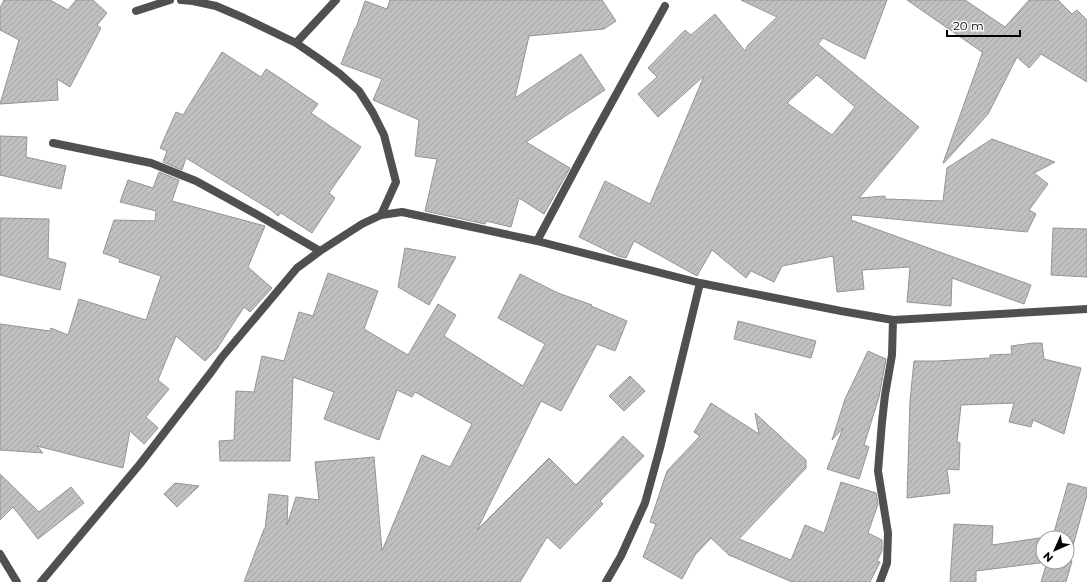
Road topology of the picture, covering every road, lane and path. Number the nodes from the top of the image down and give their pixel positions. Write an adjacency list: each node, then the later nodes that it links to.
1 (170, 0): 5 (street)
2 (182, 0): 6 (street)
3 (336, 0): 6 (street)
4 (665, 6): 9 (street)
5 (136, 11)
6 (296, 44): 8 (street)
7 (53, 143): 10 (street)
8 (381, 215): 9 (street); 10 (street)
9 (537, 241): 11 (street)
10 (320, 252): 16 (street)
11 (700, 282): 13 (street); 17 (street)
12 (1087, 309): 13 (street)
13 (893, 320): 18 (street)
14 (0, 554): 15 (street)
15 (17, 582)
16 (41, 582)
17 (606, 582)
18 (880, 582)

